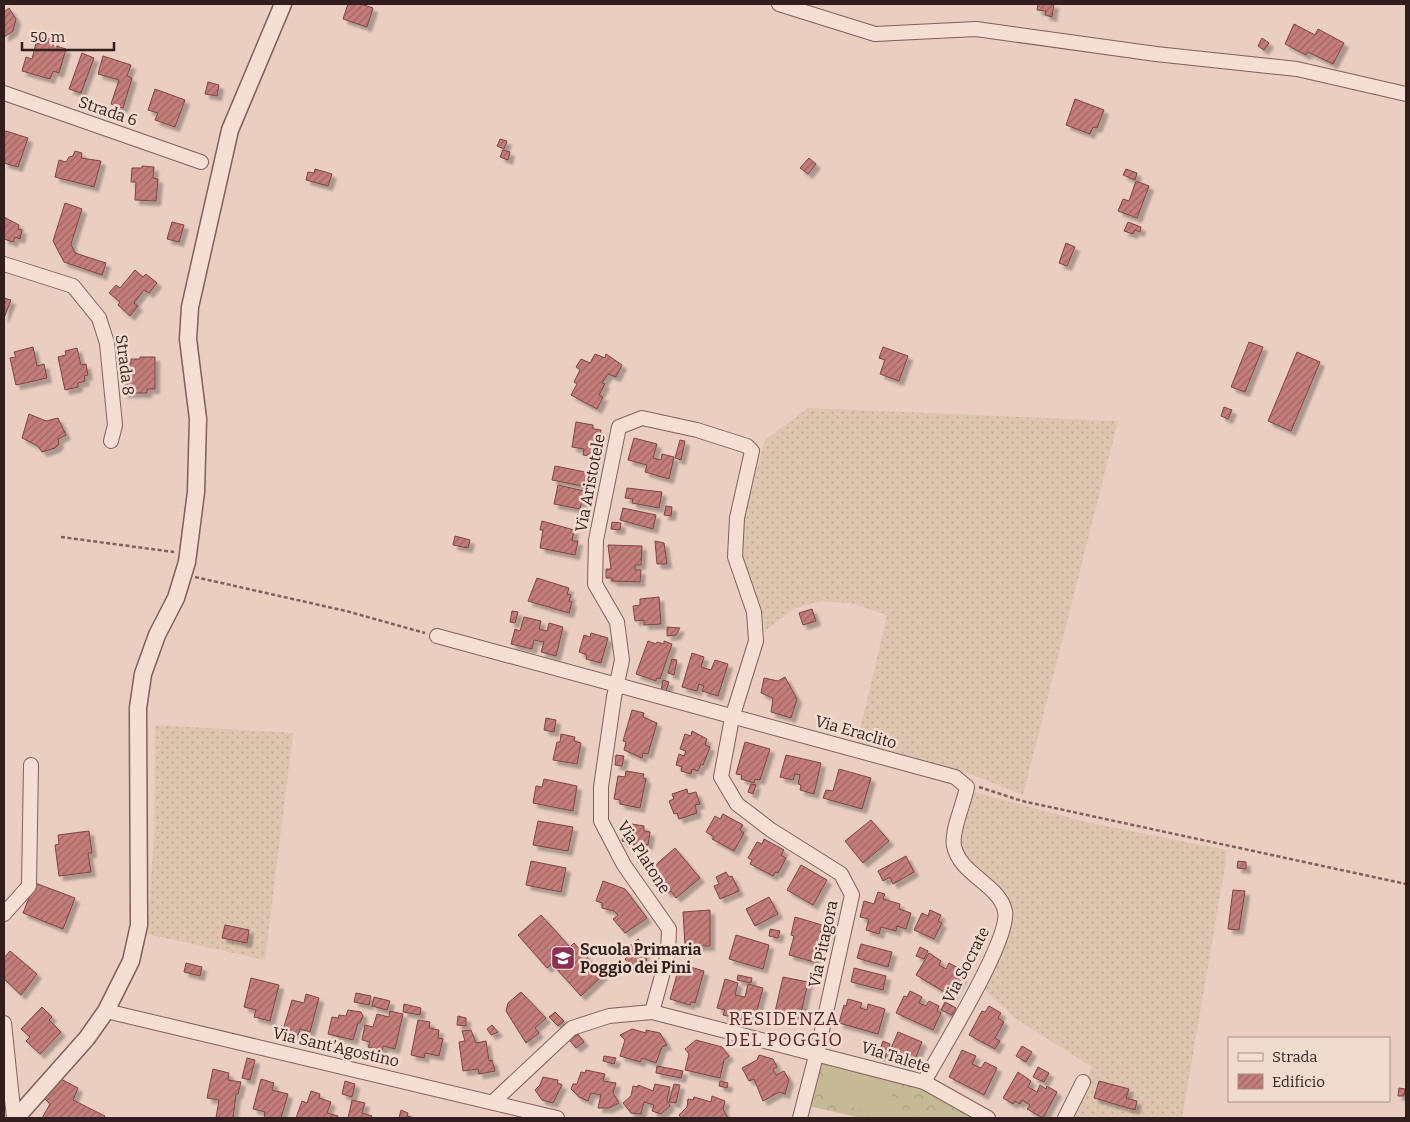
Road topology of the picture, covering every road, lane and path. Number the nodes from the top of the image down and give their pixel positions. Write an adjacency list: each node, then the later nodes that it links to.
1 (283, 4): 9 (street)
2 (779, 4): 4 (street)
3 (4, 93): 5 (street, Strada 6)
4 (1406, 94)
5 (201, 162)
6 (4, 264): 7 (street, Strada 8)
7 (111, 441)
8 (61, 537): 9 (path)
9 (188, 553): 10 (street)
10 (183, 574): 11 (path); 18 (street)
11 (436, 636): 12 (street, Via Eraclito)
12 (616, 686): 13 (street, Via Eraclito); 13 (street, Via Aristotele); 19 (street, Via Platone)
13 (732, 718): 15 (street, Via Eraclito); 21 (street, Via Pitagora)
14 (31, 765): 17 (street)
15 (967, 787): 16 (path); 22 (street, Via Socrate)
16 (1406, 884)
17 (4, 914)
18 (106, 1011): 24 (street, Via Sant'Agostino); 25 (street)
19 (652, 1012): 21 (street, Via Talete); 24 (street, Via Talete)
20 (4, 1023): 25 (street)
21 (817, 1053): 22 (street, Via Talete); 27 (street, Via Pitagora)
22 (924, 1082): 28 (street, Via Talete)
23 (1083, 1082): 29 (street)
24 (493, 1102): 26 (street, Via Sant'Agostino)
25 (15, 1118)
26 (557, 1118)
27 (800, 1118)
28 (988, 1118)
29 (1065, 1118)

